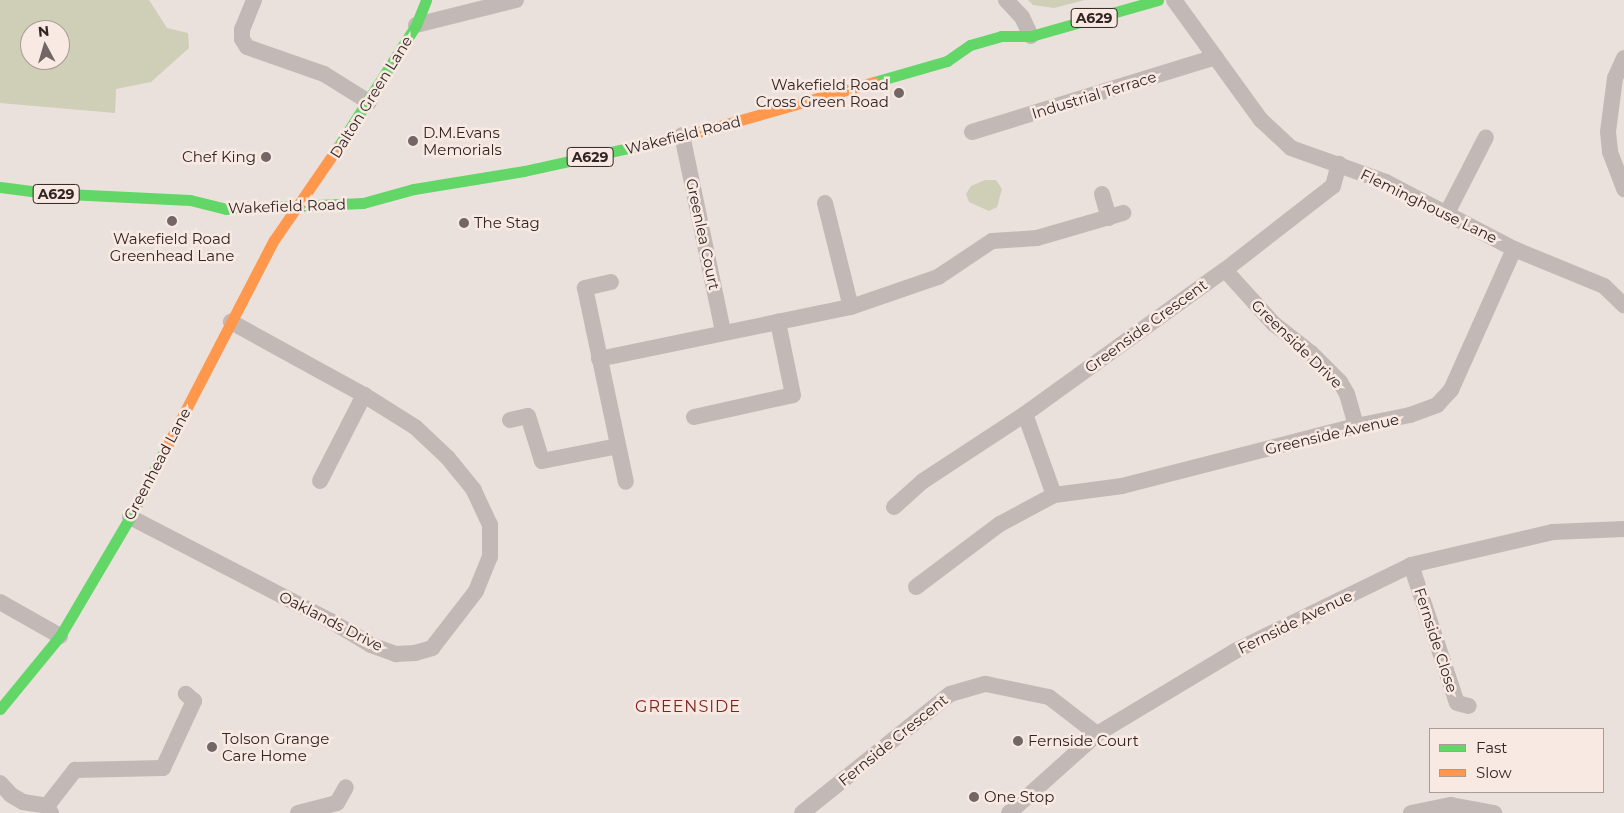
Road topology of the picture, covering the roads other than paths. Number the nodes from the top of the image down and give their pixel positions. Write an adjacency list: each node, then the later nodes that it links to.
1 (426, 0): 7 (main road, Dalton Green Lane)
2 (516, 0): 7 (street)
3 (1006, 0): 8 (street)
4 (1158, 0): 8 (main road, Wakefield Road / A629)
5 (1174, 0): 10 (street, Fleminghouse Lane)
6 (254, 2): 14 (street)
7 (416, 25): 14 (main road, Dalton Green Lane)
8 (1030, 36): 9 (main road, Wakefield Road / A629); 12 (main road, Wakefield Road / A629)
9 (1016, 47)
10 (1216, 57): 15 (street, Industrial Terrace); 18 (street, Fleminghouse Lane)
11 (1624, 58): 19 (street)
12 (947, 61): 13 (main road, Wakefield Road / A629); 16 (main road, Wakefield Road / A629)
13 (970, 62)
14 (369, 102): 26 (main road, Dalton Green Lane)
15 (972, 132)
16 (682, 135): 22 (main road, Wakefield Road / A629); 40 (street, Greenlea Court)
17 (1486, 137): 32 (street)
18 (1339, 164): 32 (street, Fleminghouse Lane); 34 (street, Greenside Crescent)
19 (1620, 168): 23 (street)
20 (0, 187): 29 (main road, Wakefield Road / A629)
21 (375, 188): 22 (main road, Wakefield Road / A629)
22 (414, 189): 31 (main road, Wakefield Road / A629)
23 (1624, 189)
24 (328, 190): 26 (main road, Wakefield Road)
25 (292, 191): 26 (main road, Wakefield Road)
26 (309, 191): 31 (main road, Dalton Green Lane)
27 (214, 194): 29 (main road, Wakefield Road / A629)
28 (1102, 194): 37 (street)
29 (190, 200): 31 (main road, Wakefield Road / A629)
30 (824, 203): 37 (street)
31 (296, 207): 38 (main road, Greenhead Lane)
32 (1446, 213): 33 (street, Fleminghouse Lane)
33 (1514, 249): 36 (street, Fleminghouse Lane); 46 (street, Greenside Avenue)
34 (1225, 270): 43 (street, Greenside Crescent); 46 (street, Greenside Drive)
35 (611, 282): 41 (street)
36 (1624, 305)
37 (851, 307): 39 (street)
38 (231, 322): 42 (street, Oaklands Drive); 52 (main road, Greenhead Lane)
39 (778, 322): 40 (street); 44 (street)
40 (723, 332): 41 (street)
41 (599, 359): 47 (street)
42 (364, 395): 48 (street); 52 (street, Oaklands Drive)
43 (1024, 414): 50 (street); 51 (street, Greenside Crescent)
44 (694, 417)
45 (510, 420): 47 (street)
46 (1356, 426): 50 (street, Greenside Avenue)
47 (618, 446): 49 (street)
48 (320, 481)
49 (626, 482)
50 (1054, 495): 55 (street, Greenside Avenue)
51 (894, 507)
52 (130, 517): 57 (main road, Greenhead Lane)
53 (1624, 529): 54 (street, Fernside Avenue)
54 (1411, 565): 59 (street, Fernside Close); 61 (street, Fernside Avenue)
55 (916, 587)
56 (0, 602): 57 (street)
57 (60, 636): 60 (main road, Greenhead Lane)
58 (186, 694): 64 (street)
59 (1469, 706)
60 (0, 709)
61 (1097, 734): 66 (street, Fernside Crescent); 67 (street, Fernside Avenue)
62 (0, 783): 64 (street)
63 (346, 787): 65 (street)
64 (49, 809)
65 (298, 813)
66 (802, 813)
67 (1009, 813)
68 (1412, 813): 69 (street)
69 (1494, 813)

